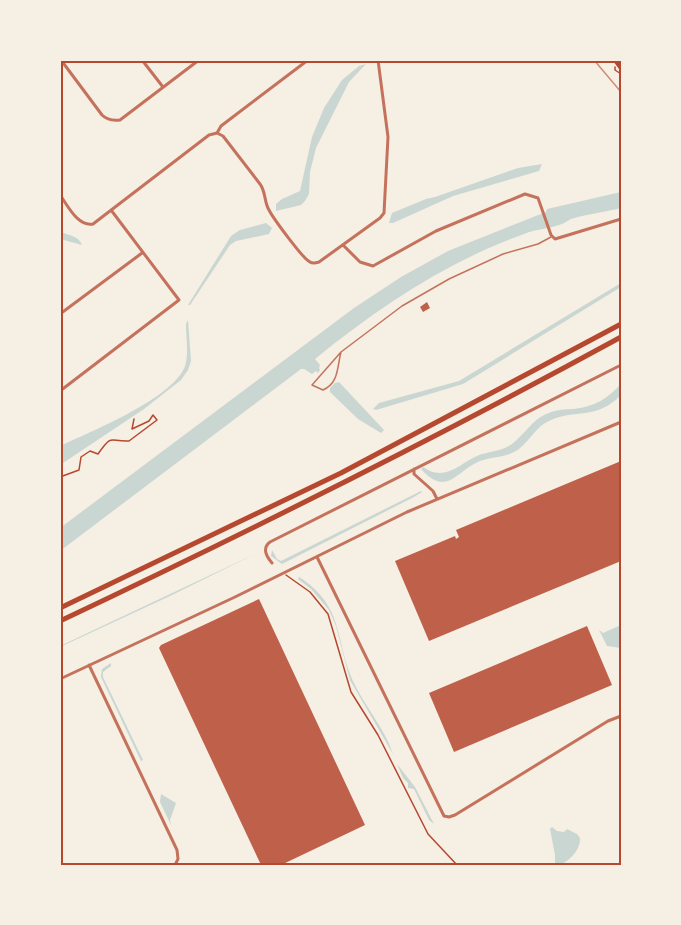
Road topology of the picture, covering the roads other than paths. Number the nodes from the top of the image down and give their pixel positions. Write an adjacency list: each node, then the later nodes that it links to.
1 (61, 60): 8 (street)
2 (142, 60): 8 (street)
3 (199, 60): 8 (street)
4 (307, 60): 9 (street)
5 (378, 60): 14 (street)
6 (615, 60): 7 (main road)
7 (621, 68)
8 (163, 87)
9 (217, 133): 11 (street); 14 (street)
10 (60, 195): 11 (street)
11 (111, 210): 15 (street)
12 (621, 219): 13 (street)
13 (552, 237): 14 (street); 19 (lane)
14 (343, 245)
15 (142, 253): 16 (street); 21 (street)
16 (60, 314)
17 (621, 324): 27 (highway)
18 (621, 337): 28 (highway)
19 (340, 352): 19 (lane)
20 (621, 365): 23 (street)
21 (60, 391)
22 (621, 422): 24 (street)
23 (414, 469): 24 (street); 26 (street)
24 (437, 499): 25 (street)
25 (317, 557): 29 (street); 31 (street)
26 (272, 563)
27 (60, 608)
28 (60, 621)
29 (90, 665): 30 (street); 32 (street)
30 (60, 679)
31 (621, 716)
32 (176, 865)

